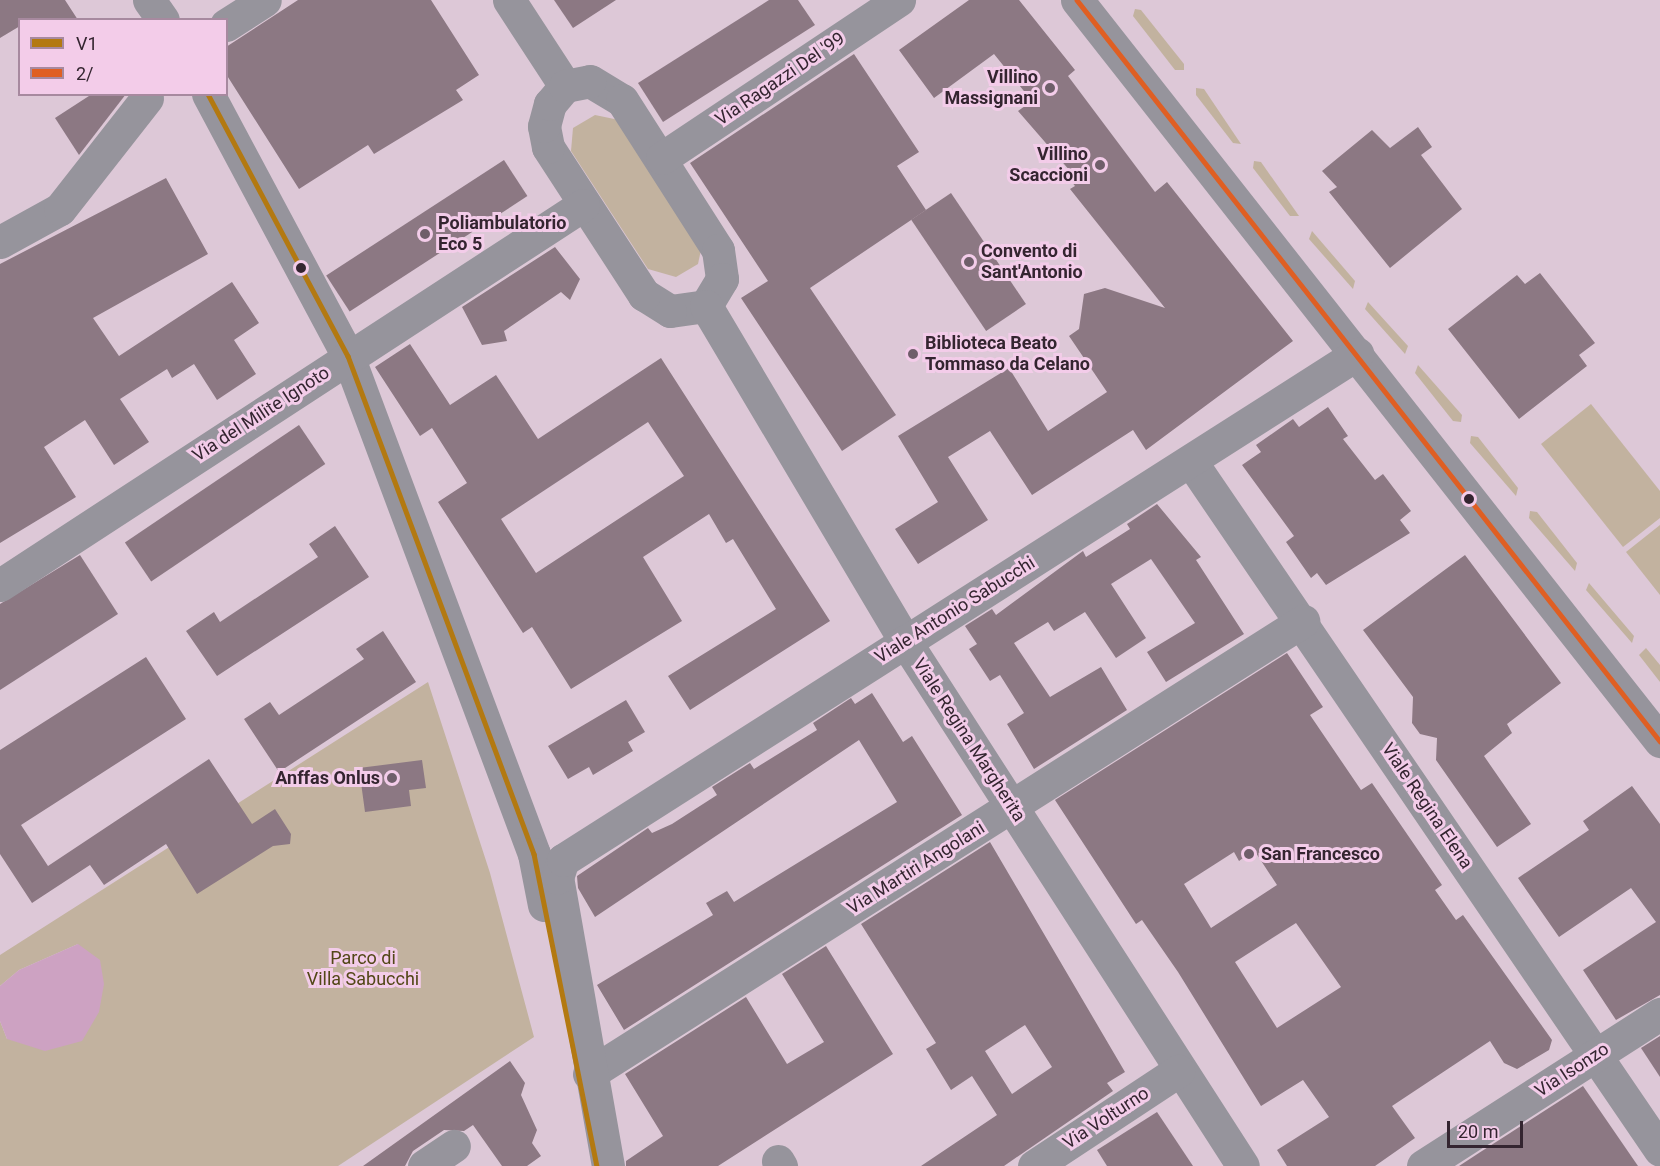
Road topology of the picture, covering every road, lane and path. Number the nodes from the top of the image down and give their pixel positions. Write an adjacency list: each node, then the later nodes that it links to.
1 (149, 0): 6 (street)
2 (266, 0): 7 (street)
3 (509, 0): 8 (street)
4 (899, 0): 11 (street, Via Ragazzi Del '99)
5 (1077, 0): 15 (street)
6 (162, 18)
7 (228, 24)
8 (565, 86): 11 (street); 12 (street)
9 (209, 96): 16 (street)
10 (147, 98): 13 (street)
11 (662, 158): 14 (street)
12 (583, 205): 14 (street); 16 (street, Via del Milite Ignoto)
13 (0, 242)
14 (706, 306): 20 (street, Viale Regina Margherita)
15 (1357, 354): 17 (street, Viale Antonio Sabucchi); 21 (street)
16 (348, 356): 18 (street, Via del Milite Ignoto); 30 (street)
17 (1192, 463): 19 (street, Viale Regina Elena); 20 (street, Viale Antonio Sabucchi)
18 (0, 585)
19 (1303, 621): 22 (street, Via Martiri Angolani); 24 (street, Viale Regina Elena)
20 (905, 641): 22 (street, Viale Regina Margherita); 26 (street, Viale Antonio Sabucchi)
21 (1660, 741)
22 (1013, 807): 25 (street, Viale Regina Margherita); 26 (street, Via Martiri Angolani)
23 (1660, 1014): 24 (street, Via Isonzo)
24 (1594, 1056): 28 (street, Viale Regina Elena); 34 (street, Via Isonzo)
25 (1178, 1071): 32 (street, Via Volturno); 33 (street, Viale Regina Margherita)
26 (589, 1074): 31 (street)
27 (454, 1146): 29 (street)
28 (1660, 1150)
29 (424, 1166)
30 (597, 1166)
31 (608, 1166)
32 (1034, 1166)
33 (1243, 1166)
34 (1423, 1166)

